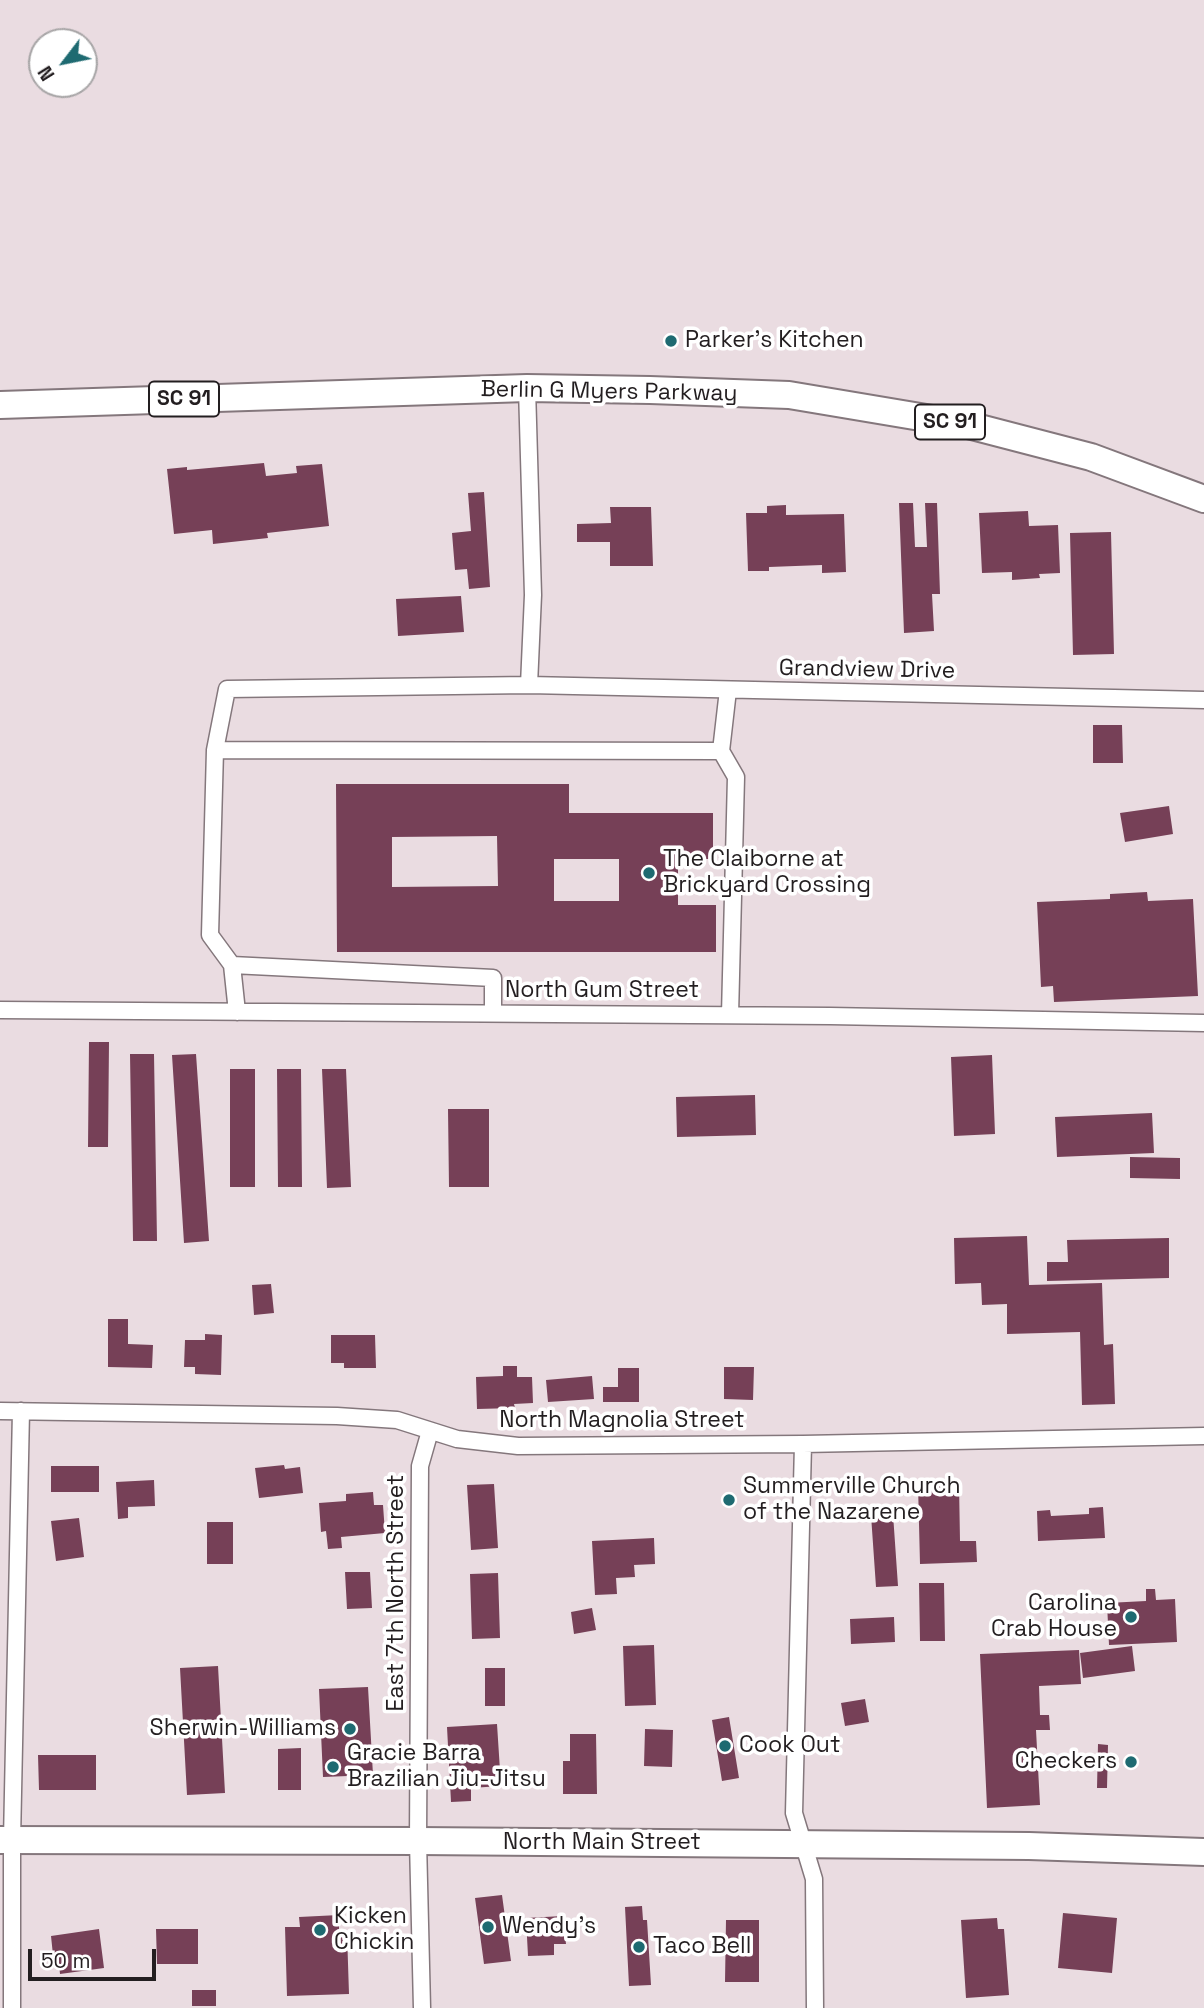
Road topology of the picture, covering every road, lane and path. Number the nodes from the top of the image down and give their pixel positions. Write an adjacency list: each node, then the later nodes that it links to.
1 (527, 388): 2 (main road, Berlin G Myers Parkway / SC 91); 3 (main road, Berlin G Myers Parkway / SC 91); 4 (street)
2 (0, 405)
3 (1204, 499)
4 (529, 685): 5 (street, Grandview Drive); 7 (street, Grandview Drive)
5 (728, 690): 6 (street, Grandview Drive); 8 (street)
6 (1204, 700)
7 (215, 750): 8 (street); 9 (street)
8 (721, 751): 13 (street)
9 (232, 965): 11 (street); 12 (street)
10 (0, 1010): 11 (street, North Gum Street)
11 (237, 1012): 12 (street, North Gum Street)
12 (494, 1013): 13 (street, North Gum Street)
13 (730, 1015): 14 (street, North Gum Street)
14 (1204, 1023)
15 (0, 1410): 16 (street, North Magnolia Street)
16 (21, 1411): 17 (street, North Magnolia Street); 20 (street)
17 (430, 1431): 19 (street, North Magnolia Street); 21 (street, East 7th North Street)
18 (1204, 1436): 19 (street, North Magnolia Street)
19 (803, 1444): 22 (street)
20 (6, 1840): 21 (main road, North Main Street); 24 (street)
21 (418, 1841): 22 (main road, North Main Street); 25 (street, East 7th North Street)
22 (802, 1844): 23 (main road, North Main Street); 26 (street)
23 (1204, 1852)
24 (12, 2008)
25 (422, 2008)
26 (815, 2008)

